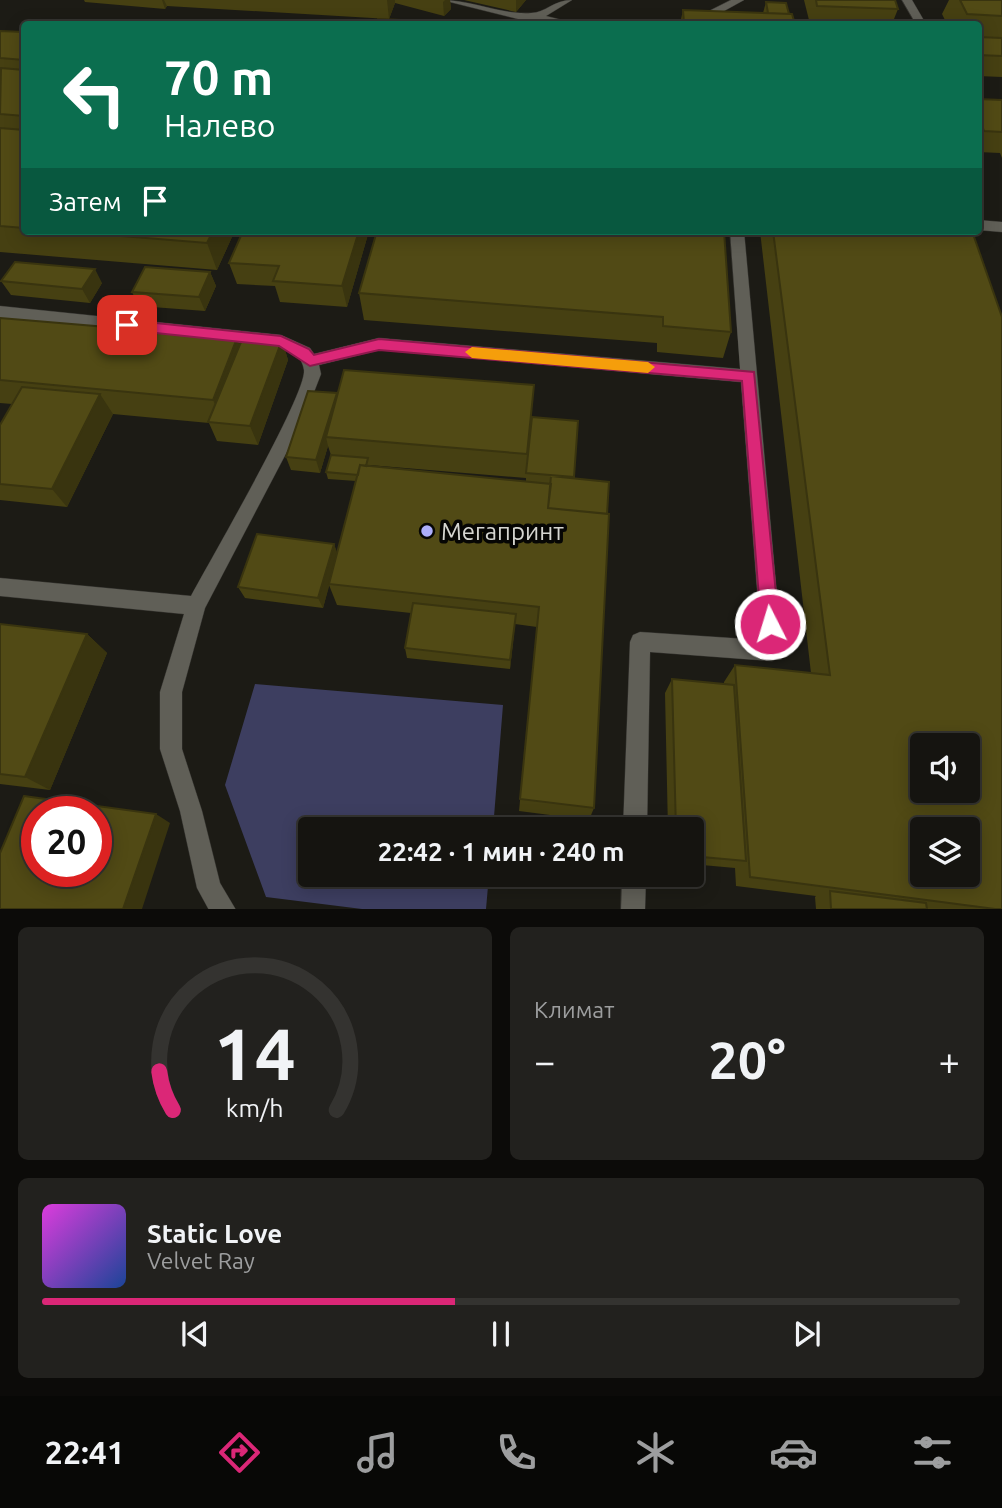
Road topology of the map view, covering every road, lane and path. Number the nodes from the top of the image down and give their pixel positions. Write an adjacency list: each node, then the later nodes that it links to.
1 (447, 0): 5 (street)
2 (567, 0): 5 (street)
3 (739, 0): 7 (street)
4 (907, 0): 8 (street)
5 (537, 17): 6 (street)
6 (557, 21)
7 (690, 21)
8 (919, 21)
9 (982, 225): 10 (street)
10 (1002, 227)
11 (737, 235): 14 (street)
12 (0, 312): 13 (street)
13 (310, 361): 14 (street); 16 (street)
14 (749, 376): 17 (street)
15 (0, 587): 16 (street)
16 (196, 606): 19 (street)
17 (635, 817)
18 (634, 887): 20 (street)
19 (224, 909)
20 (633, 909)

